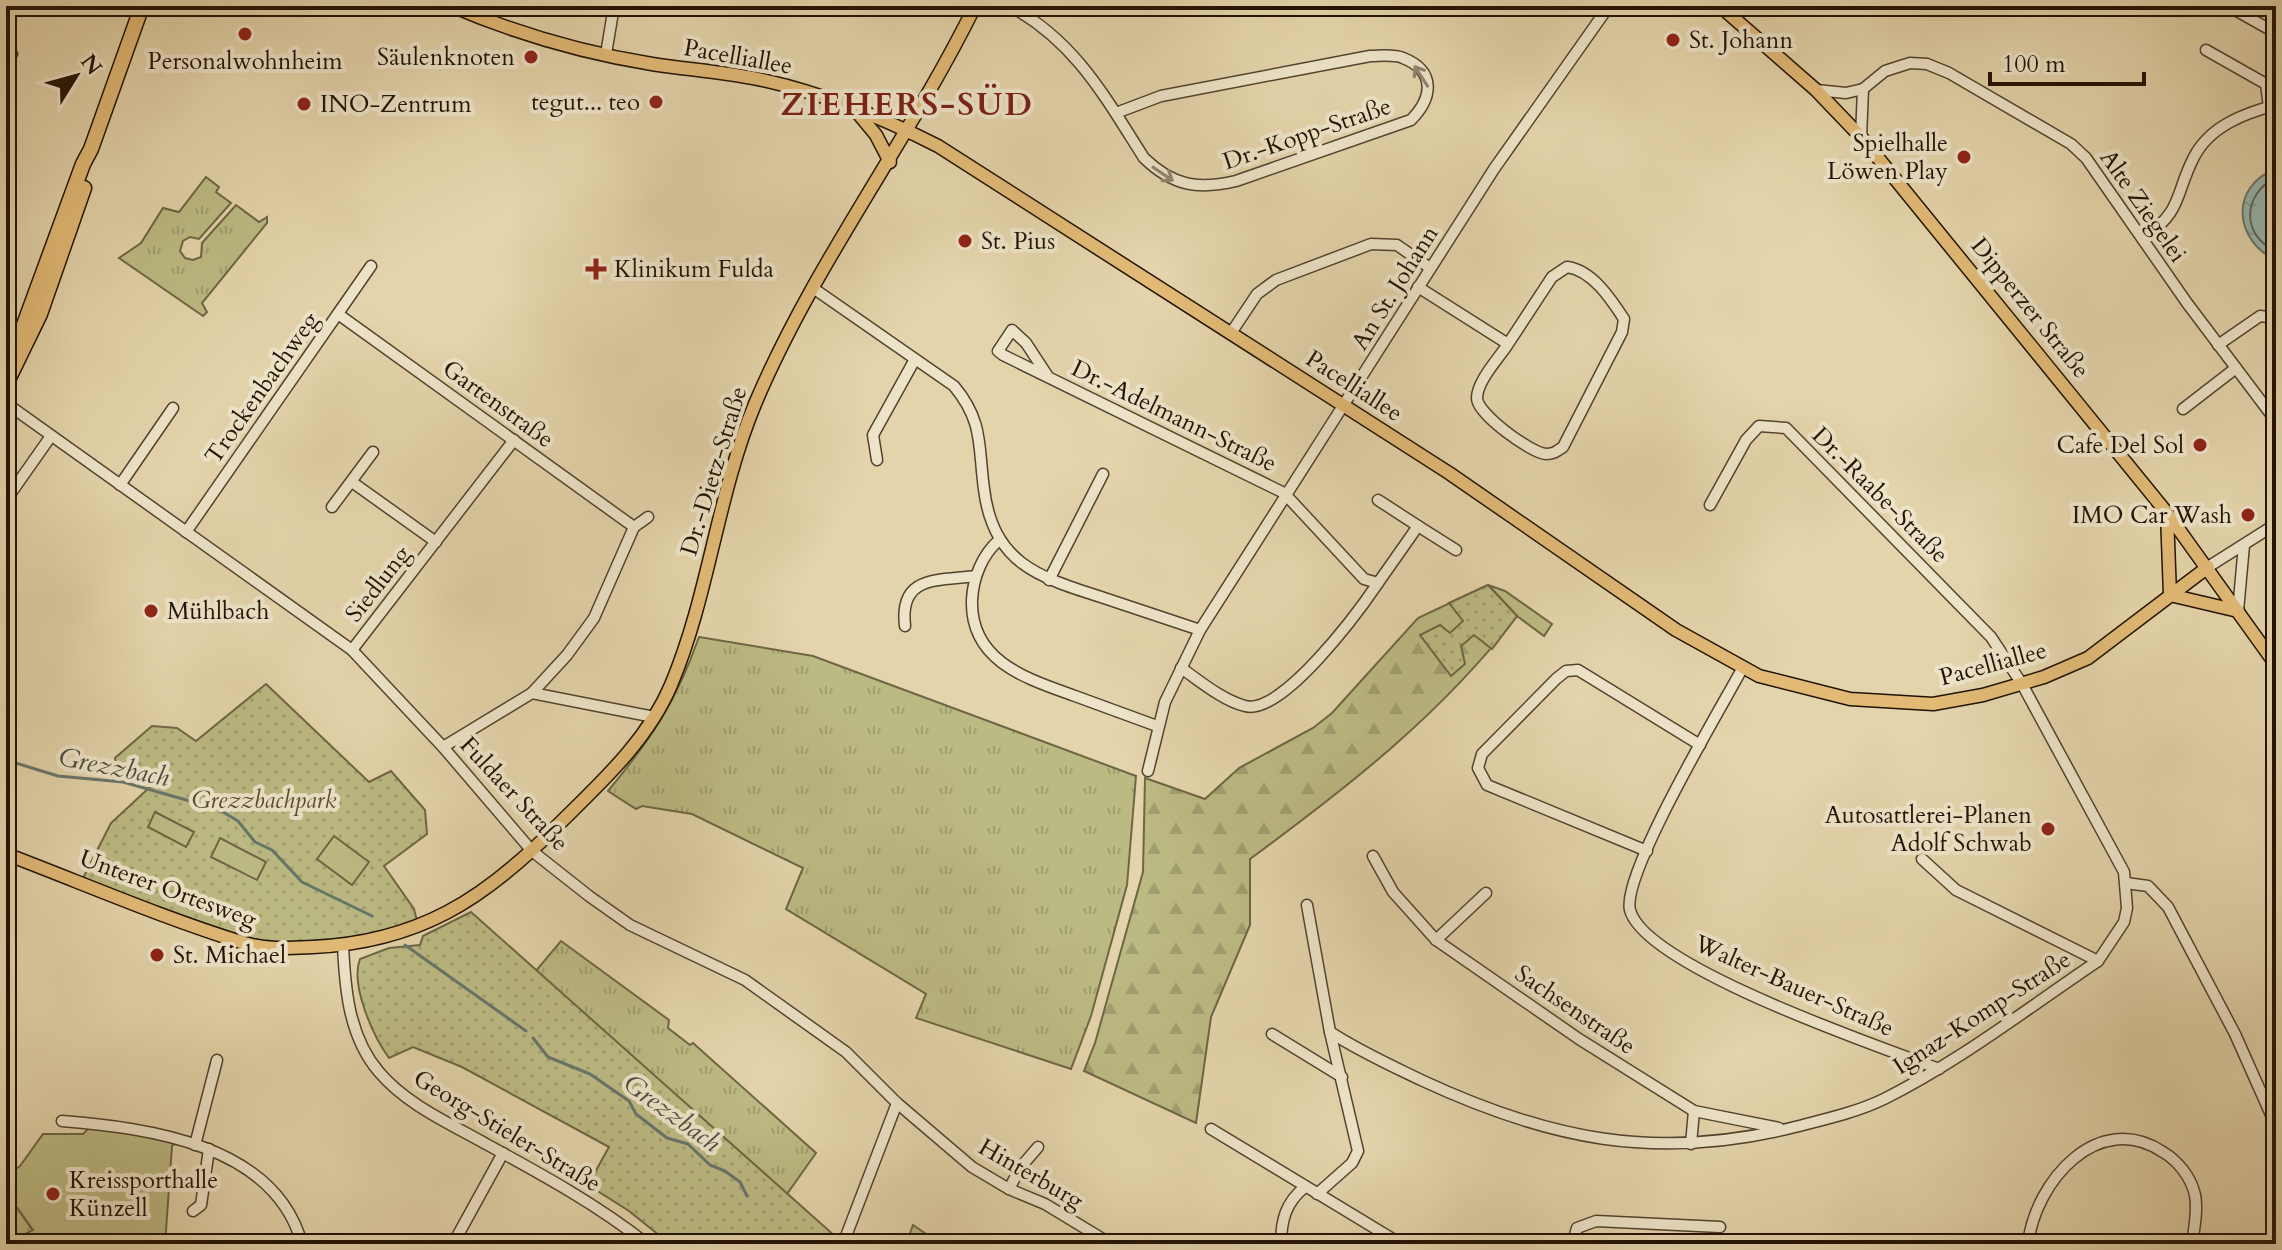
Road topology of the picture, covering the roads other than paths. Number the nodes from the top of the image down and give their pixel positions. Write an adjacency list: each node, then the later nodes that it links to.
1 (142, 6): 19 (highway)
2 (452, 6): 11 (main road, Pacelliallee)
3 (614, 6): 11 (street)
4 (975, 6): 17 (main road, Dr.-Dietz-Straße)
5 (1010, 6): 16 (street, Dr.-Kopp-Straße)
6 (1609, 6): 23 (street, An St. Johann)
7 (1720, 6): 13 (main road, Dipperzer Straße)
8 (2228, 6): 9 (street)
9 (2276, 32)
10 (2206, 50): 14 (street)
11 (606, 54): 15 (main road, Pacelliallee)
12 (1863, 89): 13 (street); 18 (street); 21 (street, Alte Ziegelei)
13 (1816, 90): 18 (main road, Dipperzer Straße)
14 (2273, 106): 21 (street)
15 (856, 111): 17 (main road, Pacelliallee); 20 (main road)
16 (1116, 113): 16 (street, Dr.-Kopp-Straße, one-way to 16)
17 (908, 132): 20 (main road, Dr.-Dietz-Straße); 28 (main road, Pacelliallee)
18 (1861, 137): 55 (main road, Dipperzer Straße)
19 (91, 149): 32 (highway); 35 (highway)
20 (890, 162): 25 (main road, Dr.-Dietz-Straße)
21 (2143, 239): 30 (street, Alte Ziegelei)
22 (371, 266): 26 (street, Trockenbachweg)
23 (1430, 268): 24 (street, An St. Johann); 28 (street)
24 (1418, 287): 29 (street); 38 (street, An St. Johann)
25 (813, 288): 31 (street); 79 (main road, Dr.-Dietz-Straße)
26 (338, 314): 44 (street, Gartenstraße); 60 (street, Trockenbachweg)
27 (2276, 318): 30 (street)
28 (1231, 333): 38 (main road, Pacelliallee)
29 (1508, 344): 29 (street)
30 (2218, 345): 33 (street, Alte Ziegelei)
31 (914, 361): 46 (street); 61 (street)
32 (6, 363)
33 (2236, 368): 37 (street, Alte Ziegelei); 41 (street)
34 (1047, 375): 34 (street, Dr.-Adelmann-Straße); 50 (street, Dr.-Adelmann-Straße)
35 (6, 384)
36 (2276, 399): 37 (street)
37 (2261, 400): 42 (street, Alte Ziegelei)
38 (1343, 405): 50 (street, An St. Johann); 76 (main road, Pacelliallee)
39 (10, 406): 43 (street, Fuldaer Straße)
40 (173, 408): 49 (street)
41 (2183, 409)
42 (2276, 421)
43 (51, 436): 49 (street, Fuldaer Straße); 51 (street)
44 (514, 440): 59 (street, Gartenstraße); 62 (street, Siedlung)
45 (373, 452): 48 (street)
46 (877, 460)
47 (1103, 474): 67 (street)
48 (352, 482): 54 (street); 62 (street, Siedlung)
49 (120, 485): 60 (street, Fuldaer Straße)
50 (1284, 493): 68 (street); 72 (street, An St. Johann)
51 (6, 500)
52 (1378, 500): 58 (street)
53 (1710, 505): 77 (street, Dr.-Raabe-Straße)
54 (332, 507)
55 (2167, 513): 65 (main road, Dipperzer Straße); 69 (main road)
56 (648, 517): 59 (street)
57 (2276, 524): 63 (street)
58 (1418, 526): 64 (street); 68 (street)
59 (634, 527): 78 (street)
60 (186, 532): 73 (street, Fuldaer Straße)
61 (999, 540): 66 (street); 67 (street)
62 (436, 542): 73 (street, Siedlung)
63 (2244, 545): 65 (street); 70 (street)
64 (1456, 550)
65 (2208, 567): 69 (main road, Pacelliallee); 70 (main road, Dipperzer Straße)
66 (976, 576): 71 (street); 80 (street)
67 (1049, 580): 72 (street)
68 (1378, 583): 75 (street)
69 (2170, 595): 70 (main road); 77 (main road, Pacelliallee)
70 (2238, 611): 74 (main road, Dipperzer Straße)
71 (905, 626)
72 (1200, 630): 75 (street, An St. Johann)
73 (352, 650): 82 (street, Fuldaer Straße)
74 (2276, 665)
75 (1181, 668): 80 (street, An St. Johann)
76 (1742, 669): 77 (main road, Pacelliallee); 81 (street, Walter-Bauer-Straße)
77 (2022, 684): 89 (street, Ignaz-Komp-Straße)
78 (532, 693): 79 (street); 82 (street)
79 (654, 717): 84 (main road, Dr.-Dietz-Straße)
80 (1157, 726): 83 (street, An St. Johann)
81 (1700, 745): 85 (street, Walter-Bauer-Straße); 85 (street)
82 (443, 747): 84 (street, Fuldaer Straße)
83 (1148, 771)
84 (532, 851): 93 (main road, Unterer Ortesweg); 102 (street, Fuldaer Straße)
85 (1647, 851): 100 (street, Walter-Bauer-Straße)
86 (6, 854): 93 (main road, Unterer Ortesweg)
87 (1373, 856): 92 (street, Sachsenstraße)
88 (1922, 859): 94 (street)
89 (2126, 883): 94 (street, Ignaz-Komp-Straße); 105 (street)
90 (1486, 893): 92 (street)
91 (1307, 905): 95 (street)
92 (1436, 940): 103 (street, Sachsenstraße)
93 (343, 945): 112 (street, Georg-Stieler-Straße)
94 (2098, 961): 100 (street, Ignaz-Komp-Straße)
95 (1330, 1032): 97 (street, Ignaz-Komp-Straße); 99 (street)
96 (1272, 1034): 101 (street)
97 (1360, 1052): 99 (street); 108 (street, Ignaz-Komp-Straße)
98 (217, 1060): 109 (street)
99 (1338, 1064): 101 (street)
100 (1939, 1069): 107 (street, Ignaz-Komp-Straße)
101 (1342, 1077): 115 (street)
102 (897, 1103): 114 (street, Hinterburg); 121 (street)
103 (1694, 1111): 107 (street, Sachsenstraße); 108 (street)
104 (62, 1121): 109 (street)
105 (2276, 1126)
106 (1211, 1129): 113 (street)
107 (1784, 1130): 108 (street, Ignaz-Komp-Straße)
108 (1691, 1144)
109 (195, 1145): 111 (street)
110 (1038, 1147): 114 (street)
111 (209, 1149): 116 (street); 118 (street)
112 (503, 1153): 119 (street); 120 (street, Georg-Stieler-Straße)
113 (1305, 1187): 115 (street); 123 (street)
114 (1009, 1189): 122 (street, Hinterburg)
115 (1317, 1194): 124 (street)
116 (193, 1211)
117 (1720, 1227): 125 (street)
118 (302, 1244)
119 (453, 1244)
120 (647, 1244)
121 (843, 1244)
122 (1111, 1244)
123 (1281, 1244)
124 (1401, 1244)
125 (1577, 1244)
126 (2028, 1244): 127 (street)
127 (2192, 1244)

